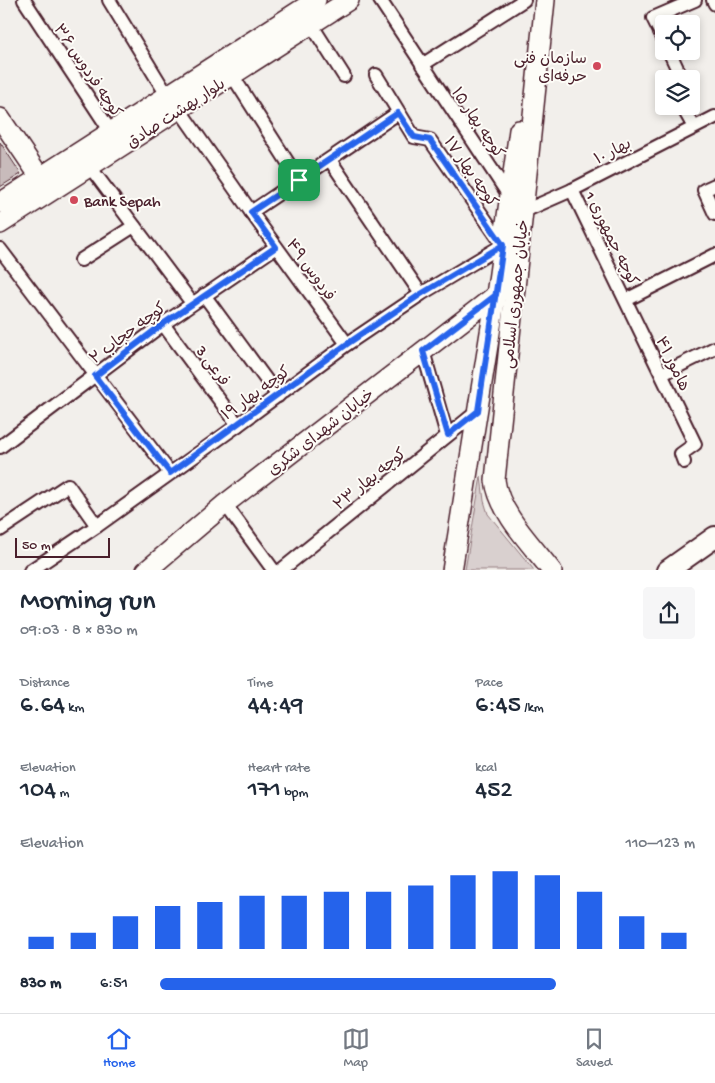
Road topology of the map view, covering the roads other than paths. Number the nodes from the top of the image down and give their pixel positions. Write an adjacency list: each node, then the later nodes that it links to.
1 (24, 0): 24 (street, کوچه فردوس ۳۶)
2 (109, 0): 18 (street, فردوس ۴۹)
3 (316, 0): 18 (street, بلوار بهشت صادق)
4 (349, 0): 13 (street, بلوار بهشت صادق)
5 (380, 0): 14 (street, کوچه بهار ۱۵)
6 (524, 0): 14 (street)
7 (533, 0): 31 (street, خیابان جمهوری اسلامی)
8 (545, 0): 34 (street, خیابان جمهوری اسلامی)
9 (695, 0): 12 (street)
10 (713, 0): 11 (street)
11 (715, 4)
12 (660, 15)
13 (311, 24): 15 (street, بلوار بهشت صادق); 17 (street)
14 (422, 65): 31 (street, کوچه بهار ۱۵)
15 (232, 75): 18 (street, بلوار بهشت صادق); 28 (street)
16 (376, 75): 19 (street, کوچه بهار ۱۷)
17 (344, 76)
18 (173, 102): 24 (street, بلوار بهشت صادق); 26 (street, بلوار بهشت صادق); 33 (street, فردوس ۴۹)
19 (398, 113): 25 (street); 38 (street, کوچه بهار ۱۷)
20 (687, 115): 23 (street)
21 (715, 117): 23 (street, بهار ۱۰)
22 (0, 118): 27 (street)
23 (694, 127): 30 (street, بهار ۱۰)
24 (111, 132): 27 (street, بلوار بهشت صادق)
25 (330, 160): 28 (street); 43 (street)
26 (90, 167): 36 (street, بلوار بهشت صادق); 37 (street)
27 (40, 177): 32 (street, بلوار بهشت صادق)
28 (299, 180): 33 (street)
29 (715, 185): 35 (street)
30 (572, 190): 34 (street, بهار ۱۰); 46 (street, کوچه جمهوری 1)
31 (510, 197): 38 (street, خیابان جمهوری اسلامی)
32 (0, 203)
33 (251, 212): 39 (street, فردوس ۴۹)
34 (522, 212): 60 (street, خیابان جمهوری اسلامی)
35 (715, 214)
36 (0, 224)
37 (134, 226): 42 (street); 47 (street)
38 (503, 245): 43 (street, کوچه بهار ۱۹); 45 (street, خیابان جمهوری اسلامی)
39 (276, 247): 44 (street, کوچه حجاب ۲); 49 (street, فردوس ۴۹)
40 (0, 249): 53 (street)
41 (715, 255): 46 (street)
42 (81, 260)
43 (421, 294): 49 (street, کوچه بهار ۱۹)
44 (204, 295): 47 (street, کوچه حجاب ۲); 54 (street)
45 (496, 295): 51 (street, خیابان شهدای شکری); 55 (street, خیابان جمهوری اسلامی)
46 (626, 300): 52 (street, هامور ۴۱)
47 (192, 303): 48 (street, کوچه حجاب ۲)
48 (163, 324): 53 (street, کوچه حجاب ۲); 56 (street, فرعی 3)
49 (347, 344): 54 (street, کوچه بهار ۱۹)
50 (715, 348): 52 (street)
51 (423, 351): 57 (street); 63 (street, خیابان شهدای شکری)
52 (662, 374): 61 (street, هامور ۴۱)
53 (95, 376): 58 (street, کوچه حجاب ۲); 62 (street)
54 (278, 396): 56 (street, کوچه بهار ۱۹)
55 (478, 411): 57 (street, کوچه بهار ۲۳); 59 (street, خیابان جمهوری اسلامی)
56 (238, 425): 62 (street, کوچه بهار ۱۹)
57 (448, 435): 71 (street, کوچه بهار ۲۳)
58 (0, 447)
59 (472, 451): 60 (street); 67 (street, خیابان جمهوری اسلامی)
60 (497, 456): 72 (street, خیابان جمهوری اسلامی)
61 (684, 462)
62 (170, 473): 64 (street, کوچه بهار ۱۹)
63 (225, 504): 69 (street, خیابان شهدای شکری); 70 (street)
64 (97, 526): 65 (street); 68 (street, کوچه بهار ۱۹)
65 (0, 530)
66 (715, 537): 73 (main road)
67 (449, 567)
68 (30, 570)
69 (146, 570)
70 (274, 570)
71 (280, 570)
72 (552, 570)
73 (667, 570)

